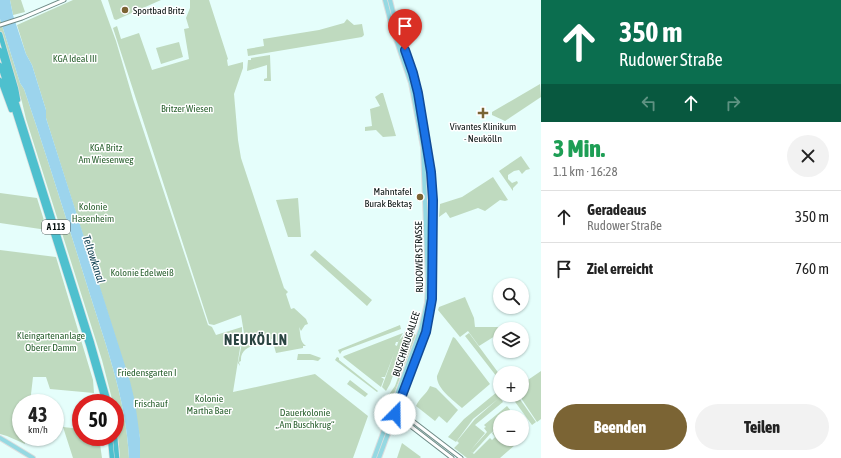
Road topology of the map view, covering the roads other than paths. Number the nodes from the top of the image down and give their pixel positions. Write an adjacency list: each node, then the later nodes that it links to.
1 (64, 0): 4 (street)
2 (385, 0): 11 (main road, RUDOWER STRASSE)
3 (390, 0): 12 (main road, RUDOWER STRASSE)
4 (0, 25)
5 (0, 34): 9 (highway)
6 (0, 50): 9 (highway, A 113)
7 (0, 65): 10 (highway, A 113)
8 (0, 80): 10 (highway)
9 (17, 104): 14 (highway, A 113)
10 (17, 121): 13 (highway, A 113)
11 (427, 303): 23 (main road, BUSCHKRUGALLEE)
12 (432, 303): 15 (main road, BUSCHKRUGALLEE)
13 (102, 394)
14 (107, 394)
15 (397, 409): 16 (main road, BUSCHKRUGALLEE); 26 (street)
16 (395, 414): 24 (main road, BUSCHKRUGALLEE); 25 (street)
17 (0, 438): 20 (main road)
18 (111, 446): 21 (highway)
19 (116, 446): 22 (highway)
20 (33, 458)
21 (112, 458)
22 (117, 458)
23 (374, 458)
24 (379, 458)
25 (452, 458)
26 (461, 458)

